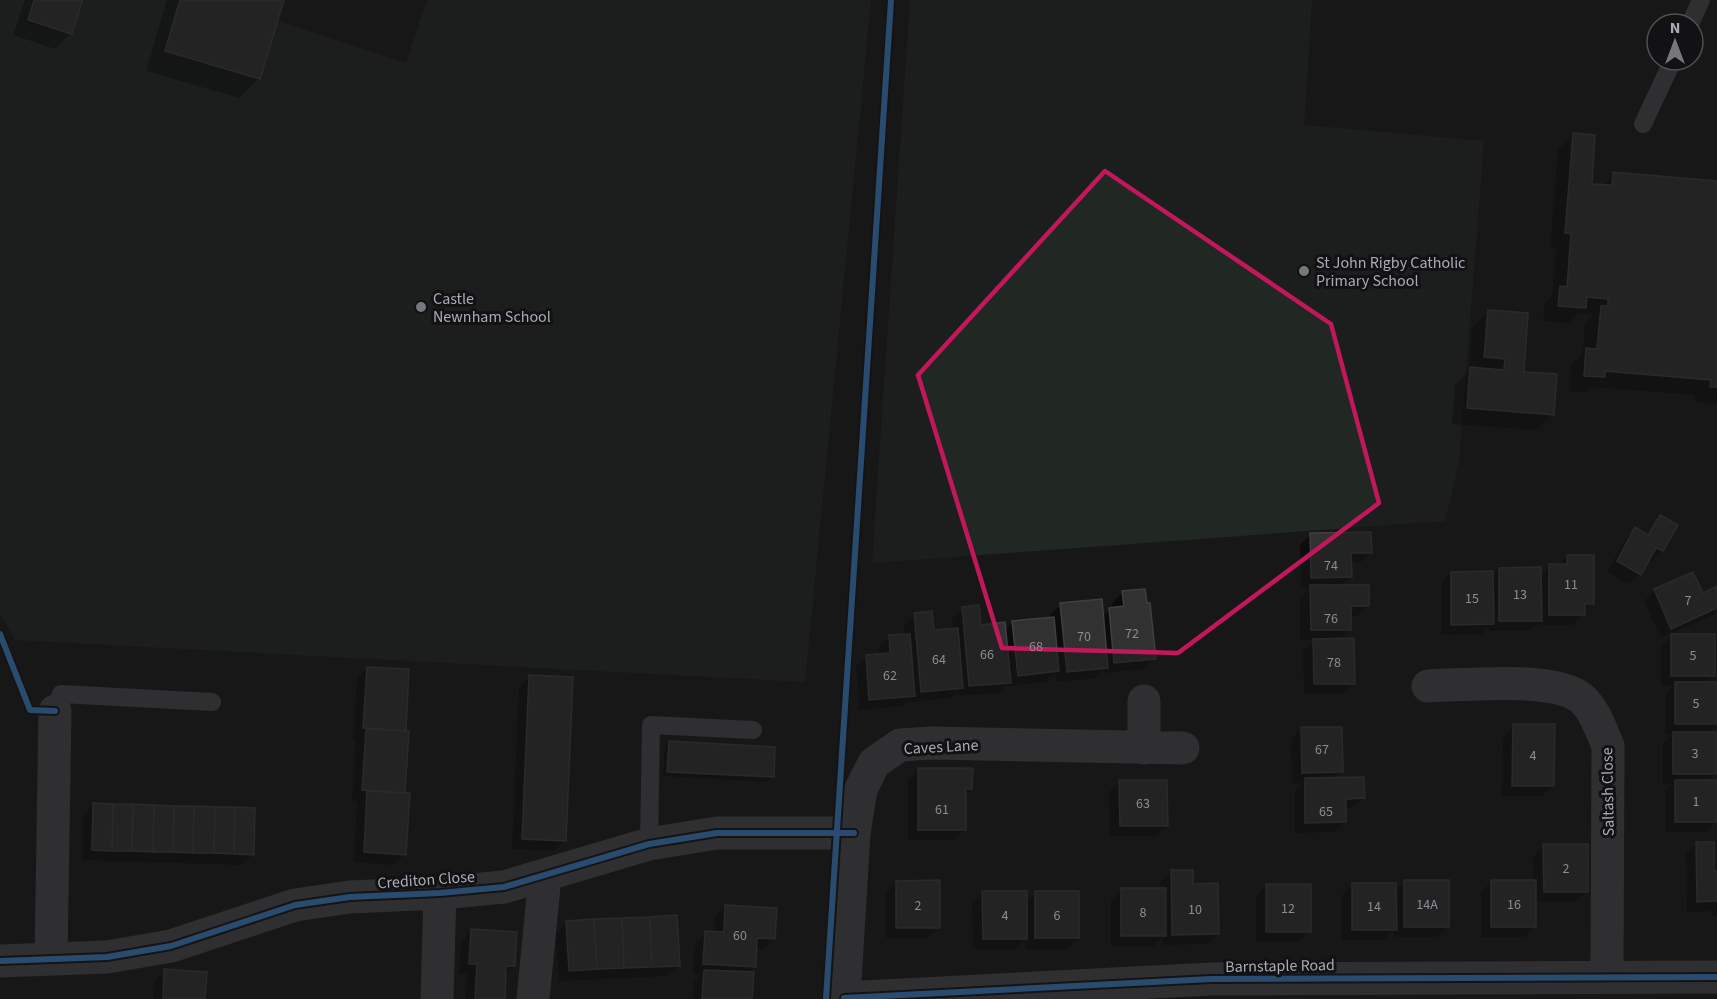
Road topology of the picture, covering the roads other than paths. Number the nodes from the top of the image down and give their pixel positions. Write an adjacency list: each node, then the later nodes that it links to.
1 (1667, 72): 2 (lane)
2 (1642, 124)
3 (1428, 686): 16 (street, Saltash Close)
4 (1144, 701): 8 (street)
5 (212, 702): 6 (lane)
6 (55, 711): 14 (street)
7 (753, 730): 11 (lane)
8 (1144, 747): 9 (street, Caves Lane); 10 (street, Caves Lane)
9 (1183, 748)
10 (854, 833): 11 (street, Crediton Close); 20 (street, Caves Lane)
11 (649, 844): 12 (street, Crediton Close)
12 (544, 876): 13 (street, Crediton Close); 22 (street)
13 (440, 893): 14 (street, Crediton Close); 21 (street)
14 (51, 959): 15 (street, Crediton Close)
15 (0, 961)
16 (1607, 976): 17 (street, Barnstaple Road); 18 (street, Barnstaple Road)
17 (1717, 976)
18 (1409, 988): 19 (street, Barnstaple Road)
19 (1211, 989): 20 (street, Barnstaple Road)
20 (844, 998)
21 (437, 999)
22 (533, 999)

